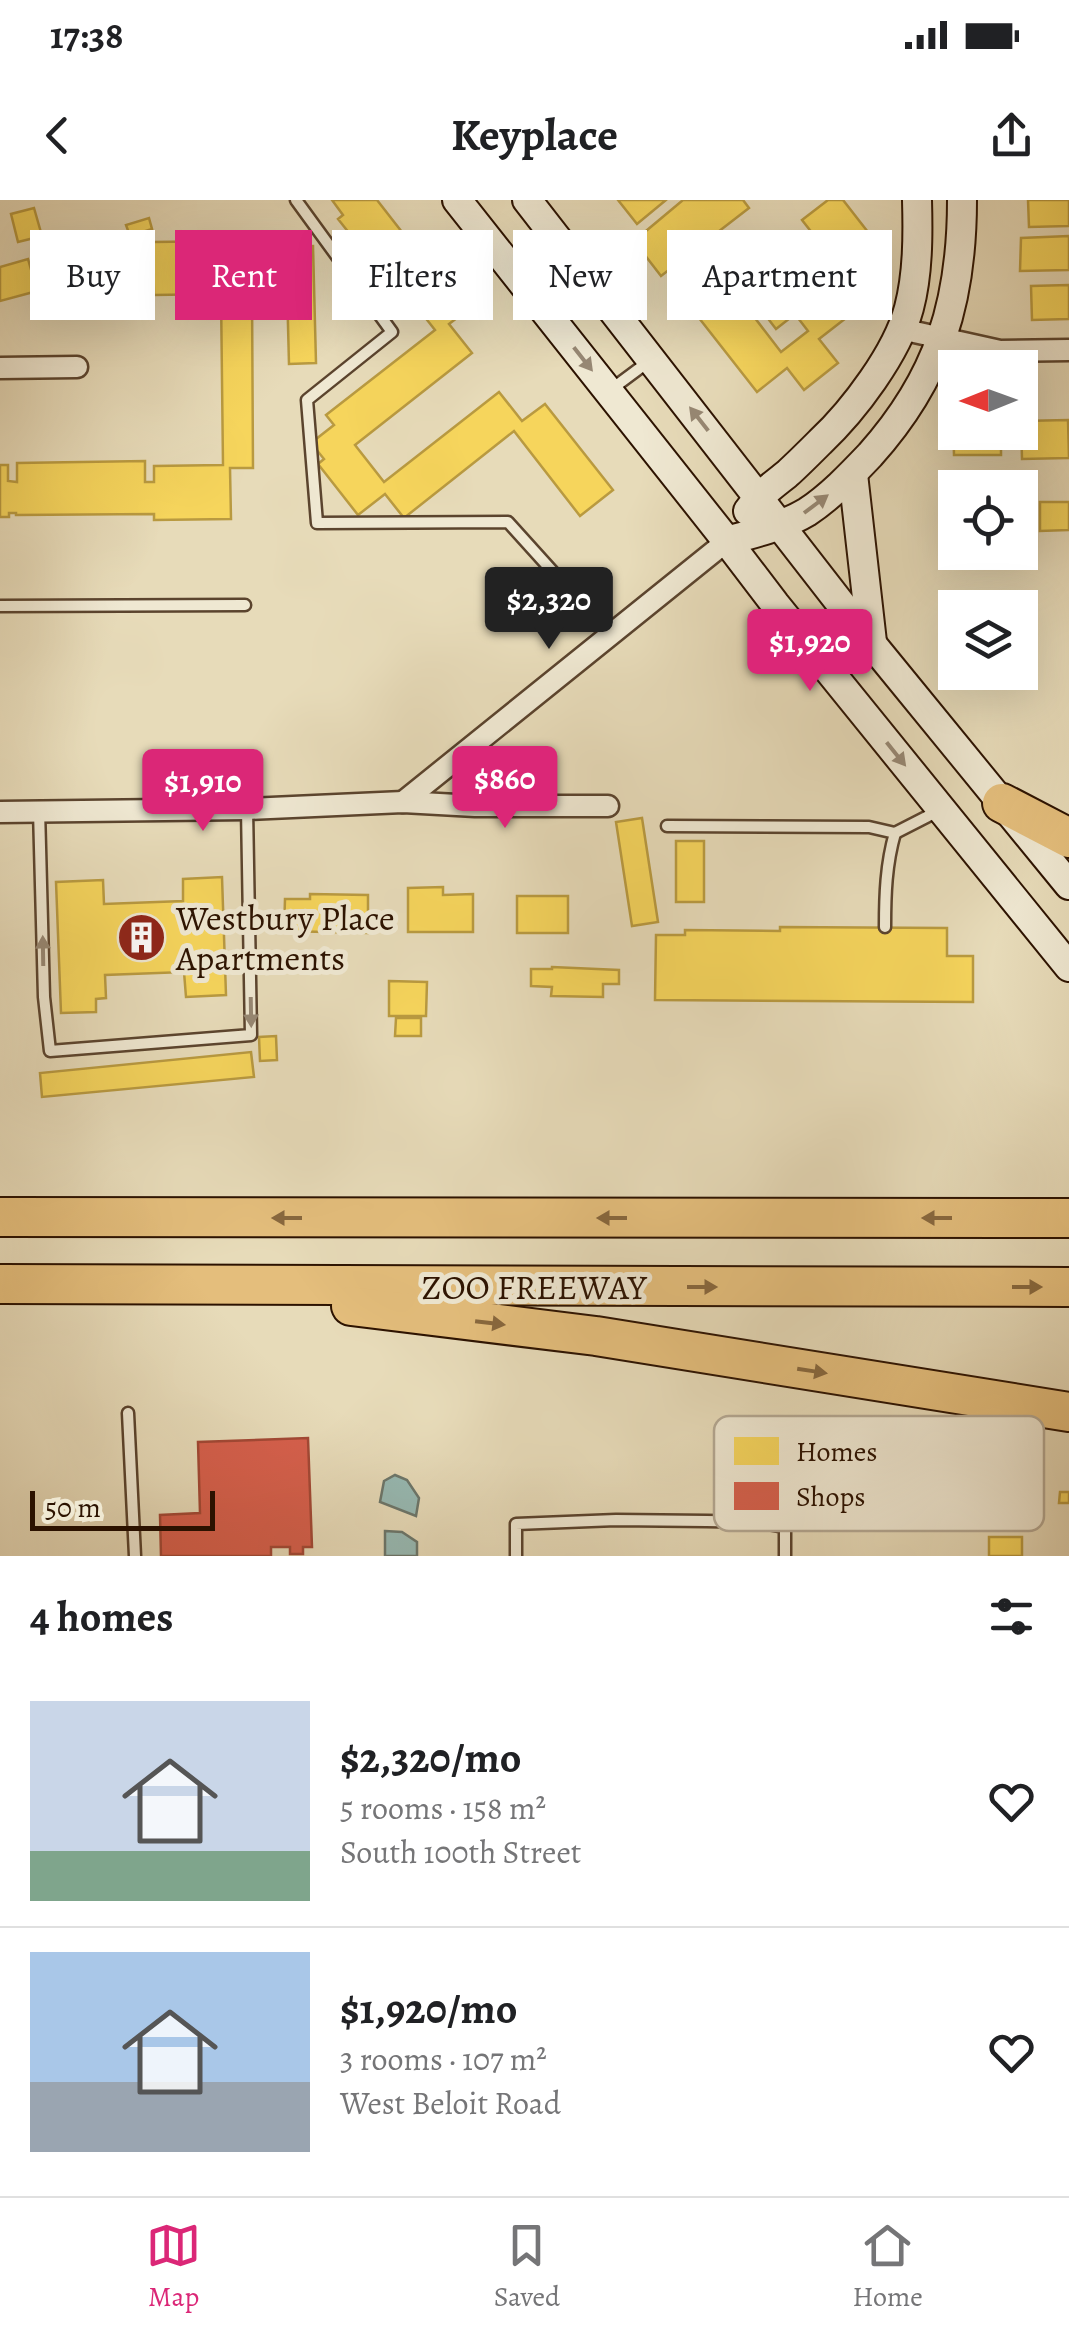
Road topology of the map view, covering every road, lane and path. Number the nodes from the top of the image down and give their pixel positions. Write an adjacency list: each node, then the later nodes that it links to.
1 (296, 200): 19 (lane)
2 (457, 200): 12 (main road, one-way to 12)
3 (526, 200): 9 (main road)
4 (917, 200): 6 (main road)
5 (962, 200): 7 (main road)
6 (901, 329): 7 (street); 14 (main road)
7 (942, 338): 8 (street); 13 (main road)
8 (1069, 350)
9 (652, 359): 12 (lane); 14 (main road, one-way to 9)
10 (0, 368): 11 (street)
11 (76, 368)
12 (608, 392): 16 (main road)
13 (852, 474): 15 (main road, one-way to 13); 20 (main road)
14 (758, 497): 15 (main road); 16 (main road)
15 (781, 525): 16 (main road); 20 (main road)
16 (727, 540): 19 (street); 21 (main road)
17 (245, 605): 18 (lane)
18 (0, 606)
19 (610, 635): 22 (street)
20 (872, 644): 21 (lane); 23 (main road)
21 (834, 677): 27 (main road, one-way to 27)
22 (403, 802): 24 (street); 25 (street)
23 (1002, 803): 31 (highway); 32 (main road)
24 (608, 806)
25 (247, 809): 26 (street); 26 (lane, one-way to 26)
26 (39, 810): 28 (street)
27 (941, 810): 30 (lane); 34 (main road)
28 (0, 812)
29 (667, 826): 30 (lane)
30 (895, 832): 33 (lane)
31 (1069, 838)
32 (1069, 885)
33 (885, 928)
34 (1069, 967)
35 (0, 1218): 36 (highway, ZOO FREEWAY, one-way to 35)
36 (1069, 1218)
37 (0, 1284): 38 (highway, ZOO FREEWAY)
38 (185, 1286): 39 (highway, ZOO FREEWAY, one-way to 39); 40 (highway, one-way to 40)
39 (1069, 1287)
40 (1069, 1412)
41 (128, 1413): 43 (lane)
42 (714, 1521): 44 (lane)
43 (135, 1556)
44 (516, 1556)

